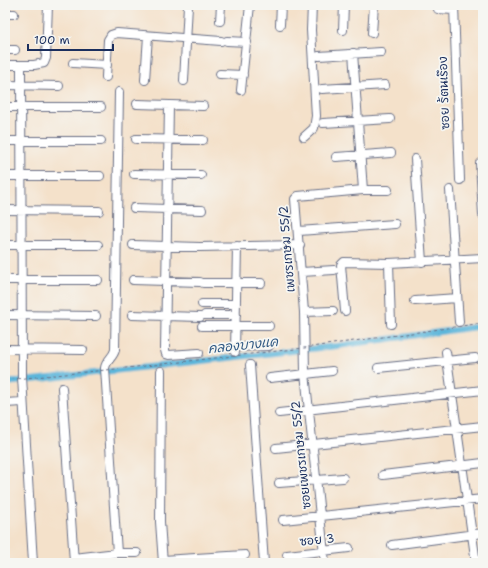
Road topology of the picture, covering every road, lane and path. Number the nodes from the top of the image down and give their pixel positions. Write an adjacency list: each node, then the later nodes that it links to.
1 (48, 5): 24 (street)
2 (188, 5): 16 (street)
3 (221, 5): 11 (street)
4 (250, 5): 17 (street)
5 (282, 5): 12 (street)
6 (312, 5): 49 (street)
7 (344, 5): 13 (street)
8 (374, 5): 14 (street)
9 (454, 7): 10 (street); 67 (street, ซอย ร้ตนเรึอง)
10 (438, 9)
11 (220, 21)
12 (280, 25)
13 (343, 30)
14 (372, 33)
15 (148, 36): 16 (street); 25 (street); 30 (street)
16 (186, 39): 17 (street); 31 (street)
17 (247, 42): 28 (street)
18 (5, 50): 19 (street)
19 (15, 50)
20 (381, 52): 21 (street)
21 (353, 54): 22 (street); 36 (street)
22 (319, 56)
23 (73, 63): 25 (street)
24 (5, 65)
25 (107, 65): 29 (street)
26 (21, 68): 34 (street)
27 (220, 74): 28 (street)
28 (243, 75): 38 (street)
29 (106, 77)
30 (145, 80)
31 (184, 81)
32 (5, 85): 34 (street)
33 (385, 85): 36 (street)
34 (21, 86): 35 (street); 43 (street)
35 (59, 86)
36 (355, 87): 37 (street); 47 (street)
37 (322, 89)
38 (241, 90)
39 (119, 92): 132 (street)
40 (137, 104): 41 (street)
41 (169, 105): 44 (street); 51 (street)
42 (5, 106): 43 (street)
43 (21, 106): 45 (street); 54 (street)
44 (203, 106)
45 (101, 107)
46 (390, 119): 47 (street)
47 (358, 121): 48 (street); 57 (street)
48 (323, 123)
49 (304, 137)
50 (136, 139): 51 (street)
51 (168, 140): 52 (street); 62 (street)
52 (203, 140)
53 (5, 141): 54 (street)
54 (21, 141): 55 (street); 65 (street)
55 (101, 141)
56 (391, 153): 57 (street)
57 (360, 155): 58 (street); 68 (street)
58 (336, 157)
59 (415, 159): 89 (street)
60 (480, 163): 77 (street)
61 (134, 174): 62 (street)
62 (168, 174): 63 (street); 72 (street)
63 (201, 175)
64 (5, 176): 65 (street)
65 (21, 176): 66 (street); 74 (street)
66 (100, 176)
67 (460, 180)
68 (362, 190): 69 (street, เพชรเกษม 55/2); 79 (street, เพชรเกษม 55/2)
69 (388, 190)
70 (450, 190): 88 (street)
71 (134, 208): 72 (street)
72 (167, 209): 75 (street); 85 (street)
73 (5, 210): 74 (street)
74 (21, 210): 76 (street); 82 (street)
75 (202, 210)
76 (99, 211)
77 (483, 215)
78 (395, 224): 79 (street)
79 (299, 231): 84 (street, เพชรเกษม 55/2)
80 (5, 244): 82 (street)
81 (98, 244): 82 (street)
82 (21, 245): 94 (street)
83 (133, 245): 85 (street)
84 (300, 245): 86 (street); 92 (street, เพชรเกษม 55/2)
85 (166, 246): 86 (street); 97 (street)
86 (237, 246): 98 (street)
87 (483, 258): 88 (street)
88 (456, 261): 89 (street); 100 (street)
89 (422, 262): 90 (street)
90 (389, 263): 105 (street); 115 (street)
91 (334, 270): 92 (street)
92 (302, 272): 106 (street, เพชรเกษม 55/2)
93 (5, 280): 94 (street)
94 (21, 280): 95 (street); 108 (street)
95 (98, 280)
96 (133, 280): 97 (street)
97 (166, 281): 98 (street); 112 (street)
98 (236, 283): 99 (street); 103 (street)
99 (261, 283)
100 (457, 298): 101 (street); 113 (street)
101 (415, 301)
102 (202, 304): 103 (street)
103 (236, 304): 110 (street)
104 (333, 311): 106 (street)
105 (345, 311)
106 (304, 312): 121 (street, เพชรเกษม 55/2)
107 (5, 315): 108 (street)
108 (21, 315): 111 (street); 122 (street)
109 (132, 315): 112 (street)
110 (236, 315): 112 (street); 117 (street)
111 (96, 316)
112 (165, 316): 125 (street)
113 (459, 322)
114 (483, 323): 121 (path, bridge)
115 (391, 324)
116 (202, 326): 117 (street)
117 (235, 326): 118 (street); 119 (street)
118 (269, 326)
119 (269, 346)
120 (5, 349): 122 (street)
121 (304, 349): 132 (path, bridge); 133 (street, ซอยเพชรเกษม 55/2)
122 (21, 350): 123 (street); 136 (street)
123 (83, 350)
124 (446, 352): 127 (street)
125 (199, 353)
126 (475, 358): 127 (street)
127 (448, 361): 129 (street); 139 (street)
128 (250, 365): 170 (street)
129 (378, 368)
130 (161, 371): 168 (street)
131 (332, 371): 133 (street)
132 (105, 372): 136 (path, bridge); 163 (street)
133 (305, 374): 134 (street); 142 (street, ซอยเพชรเกษม 55/2)
134 (270, 378)
135 (5, 380): 136 (path, bridge)
136 (22, 380): 140 (street)
137 (62, 388): 167 (street)
138 (483, 390): 139 (street)
139 (453, 394): 142 (street); 145 (street)
140 (23, 402): 141 (street); 169 (street)
141 (5, 403)
142 (308, 408): 143 (street); 146 (street, ซอยเพชรเกษม 55/2)
143 (279, 413)
144 (483, 426): 145 (street)
145 (458, 430): 146 (street); 149 (street)
146 (312, 445): 147 (street); 152 (street, ซอยเพชรเกษม 55/2)
147 (276, 448)
148 (483, 463): 149 (street)
149 (463, 466): 150 (street); 155 (street)
150 (383, 475)
151 (343, 478): 152 (street)
152 (315, 480): 153 (street); 156 (street, ซอยเพชรเกษม 55/2)
153 (279, 484)
154 (483, 499): 155 (street)
155 (468, 501): 156 (street); 159 (street)
156 (319, 517): 157 (street); 162 (street, ซอยเพชรเกษม 55/2)
157 (283, 520)
158 (483, 533): 159 (street)
159 (472, 535): 160 (street); 172 (street)
160 (392, 545)
161 (349, 548): 162 (street, ซอย 3)
162 (323, 551): 166 (street, ซอย 3); 171 (street, ซอยเพชรเกษม 55/2)
163 (117, 553): 164 (street); 167 (street)
164 (137, 553)
165 (245, 555): 168 (street)
166 (287, 555)
167 (74, 561)
168 (163, 561)
169 (33, 563)
170 (264, 563)
171 (325, 563)
172 (476, 563)

